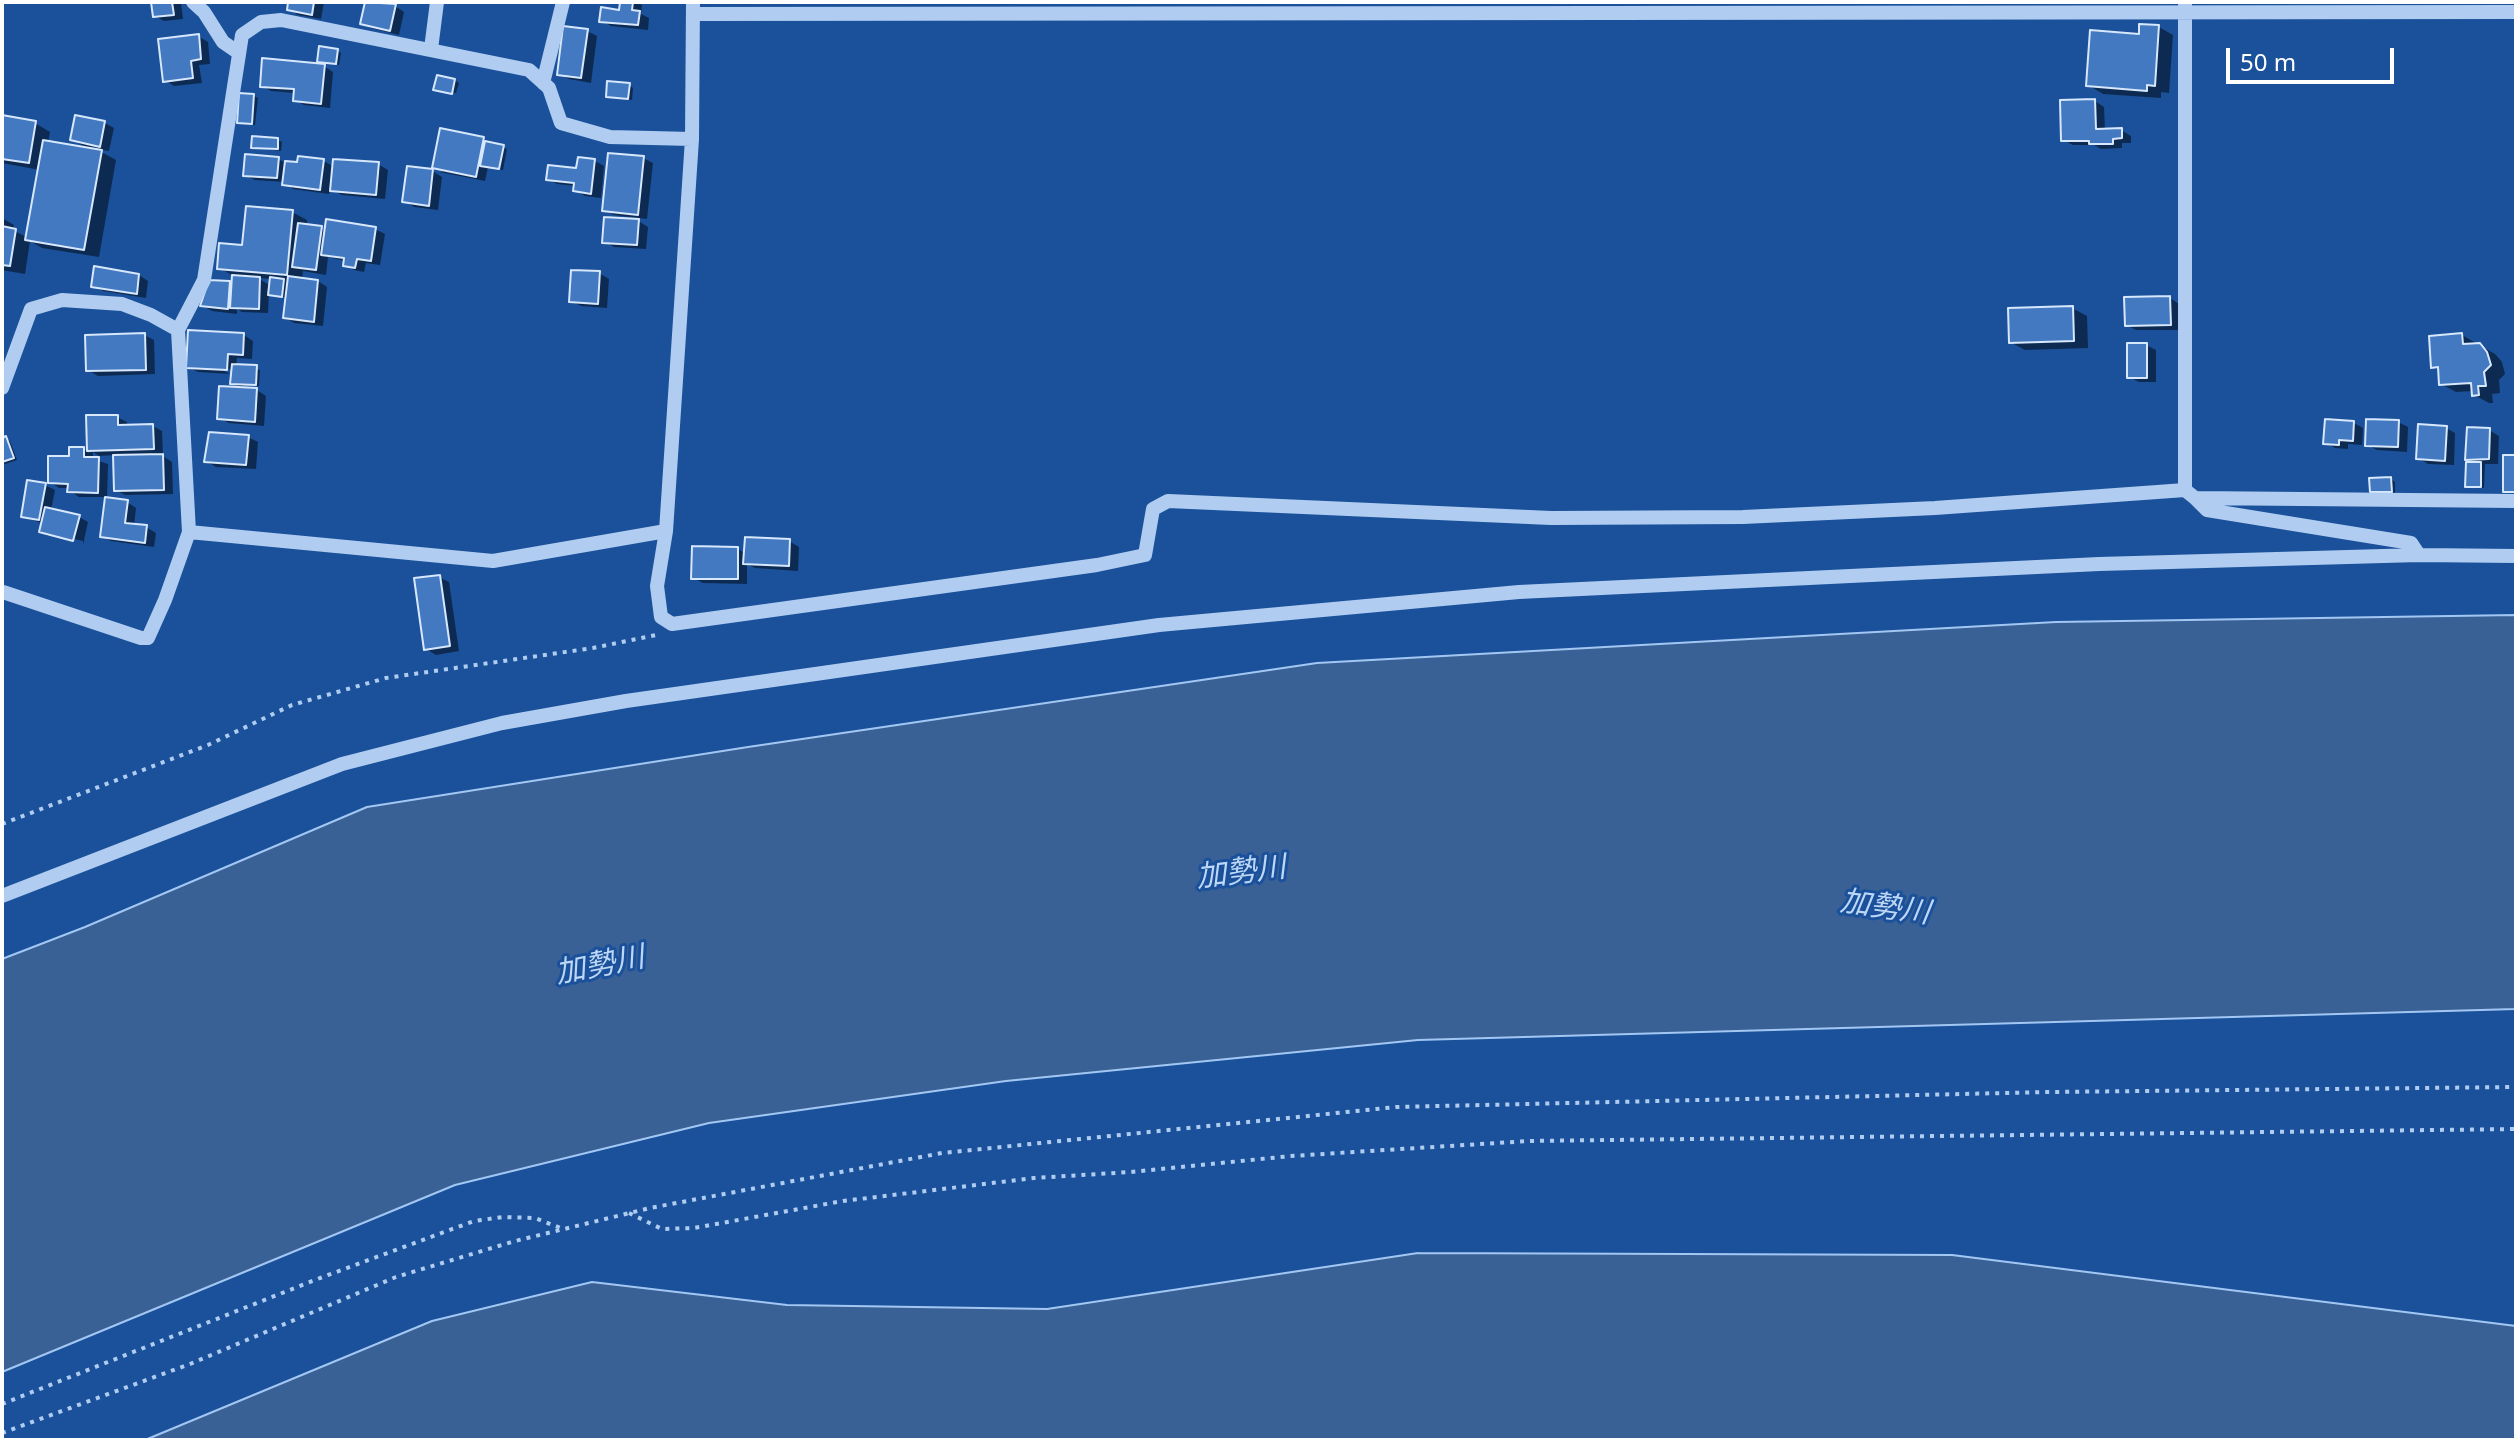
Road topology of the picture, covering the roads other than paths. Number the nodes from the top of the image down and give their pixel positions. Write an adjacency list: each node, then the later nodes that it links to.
1 (193, 2): 8 (street)
2 (437, 2): 7 (street)
3 (563, 2): 9 (street)
4 (2185, 7): 5 (street); 6 (street); 13 (street)
5 (694, 8): 10 (street)
6 (2516, 12)
7 (431, 49): 8 (street); 9 (street)
8 (239, 53): 11 (street)
9 (543, 83): 10 (street)
10 (692, 139): 15 (street)
11 (178, 330): 12 (street); 16 (street)
12 (2, 388)
13 (2190, 494): 14 (street); 15 (street); 17 (street)
14 (2516, 501)
15 (666, 531): 16 (street)
16 (189, 532): 19 (street)
17 (2419, 555): 18 (street); 20 (street)
18 (2516, 556)
19 (3, 592)
20 (2, 896)

